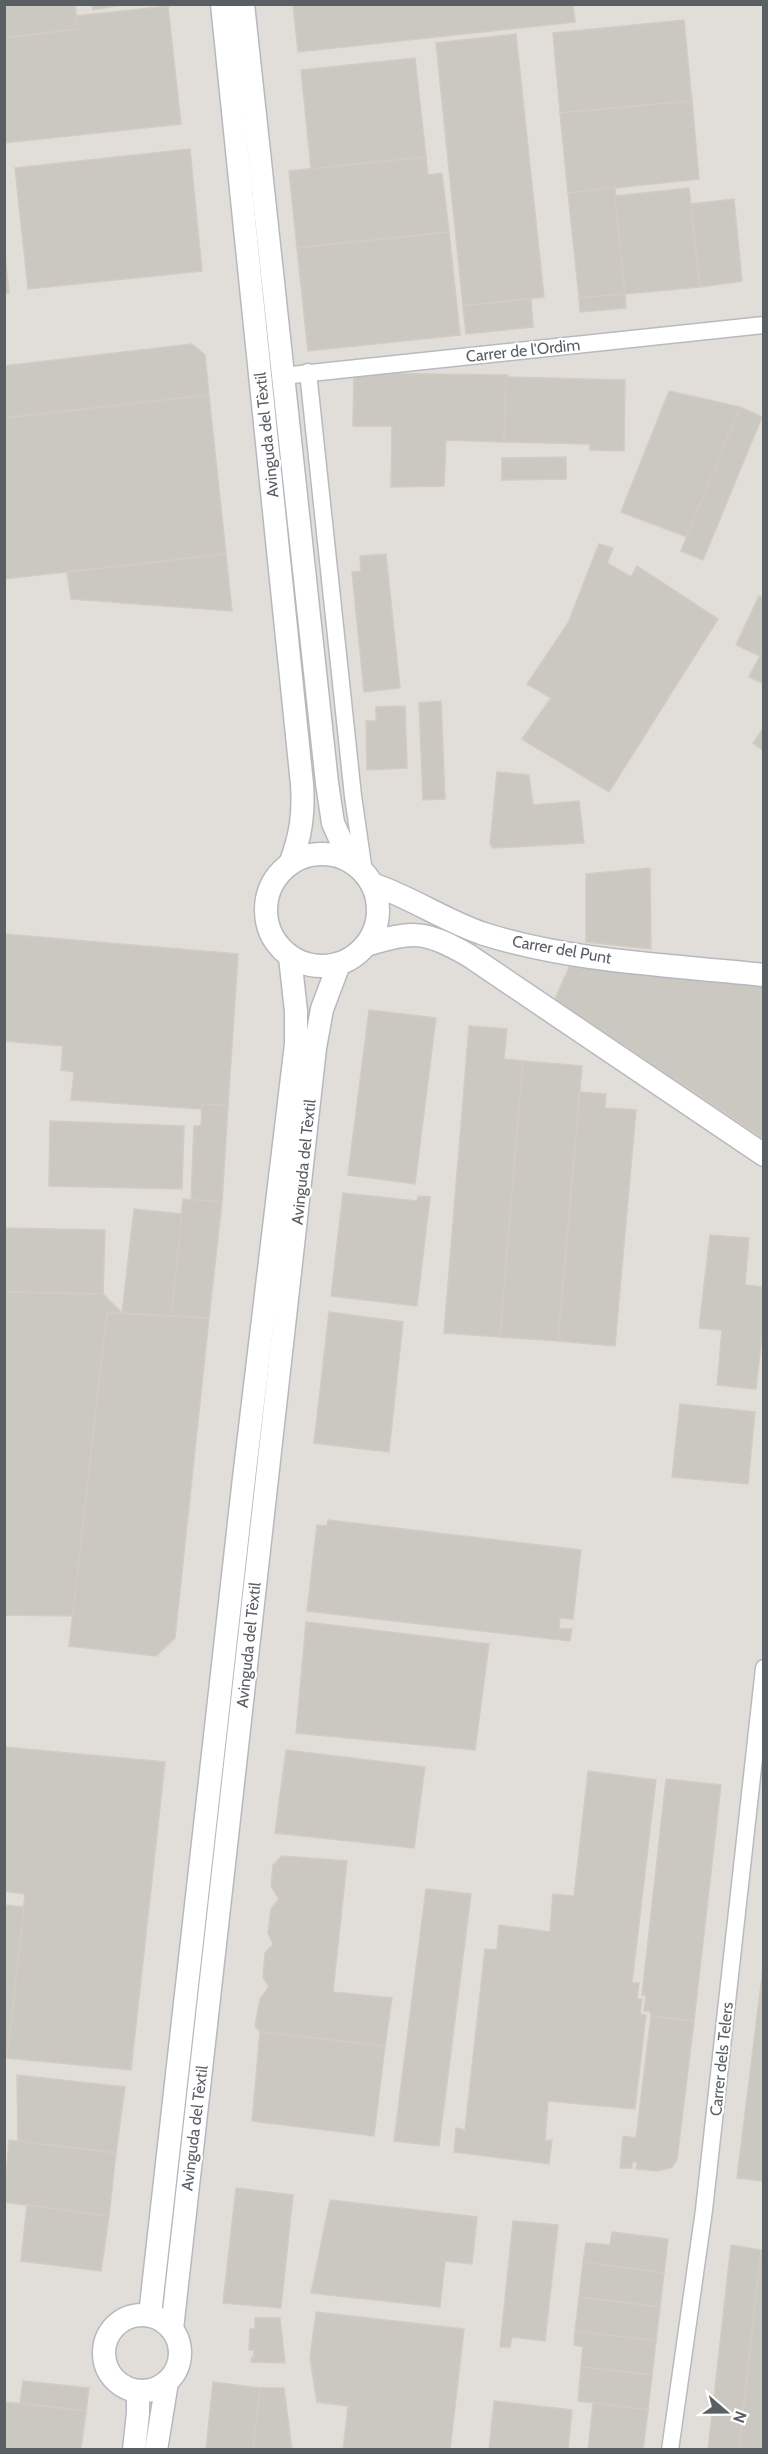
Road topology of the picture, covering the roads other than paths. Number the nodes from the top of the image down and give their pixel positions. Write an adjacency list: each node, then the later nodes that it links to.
1 (222, 4): 6 (street, Avinguda del Tèxtil)
2 (243, 4): 5 (street, Avinguda del Tèxtil)
3 (764, 325): 4 (street, Carrer de l'Ordim)
4 (308, 372): 5 (street, Carrer de l'Ordim); 7 (street)
5 (282, 376): 7 (street, Avinguda del Tèxtil)
6 (290, 864): 7 (street); 9 (street)
7 (362, 872): 8 (street); 11 (street, Carrer del Punt)
8 (366, 945): 10 (street); 12 (street)
9 (290, 957): 10 (street); 14 (street, Avinguda del Tèxtil)
10 (339, 964): 15 (street, Avinguda del Tèxtil)
11 (764, 975)
12 (764, 1155)
13 (764, 1668): 20 (street, Carrer dels Telers)
14 (150, 2315): 15 (street); 17 (street)
15 (172, 2329): 16 (street)
16 (167, 2382): 17 (street); 19 (street)
17 (138, 2391): 18 (street)
18 (134, 2450)
19 (156, 2450)
20 (670, 2450)

